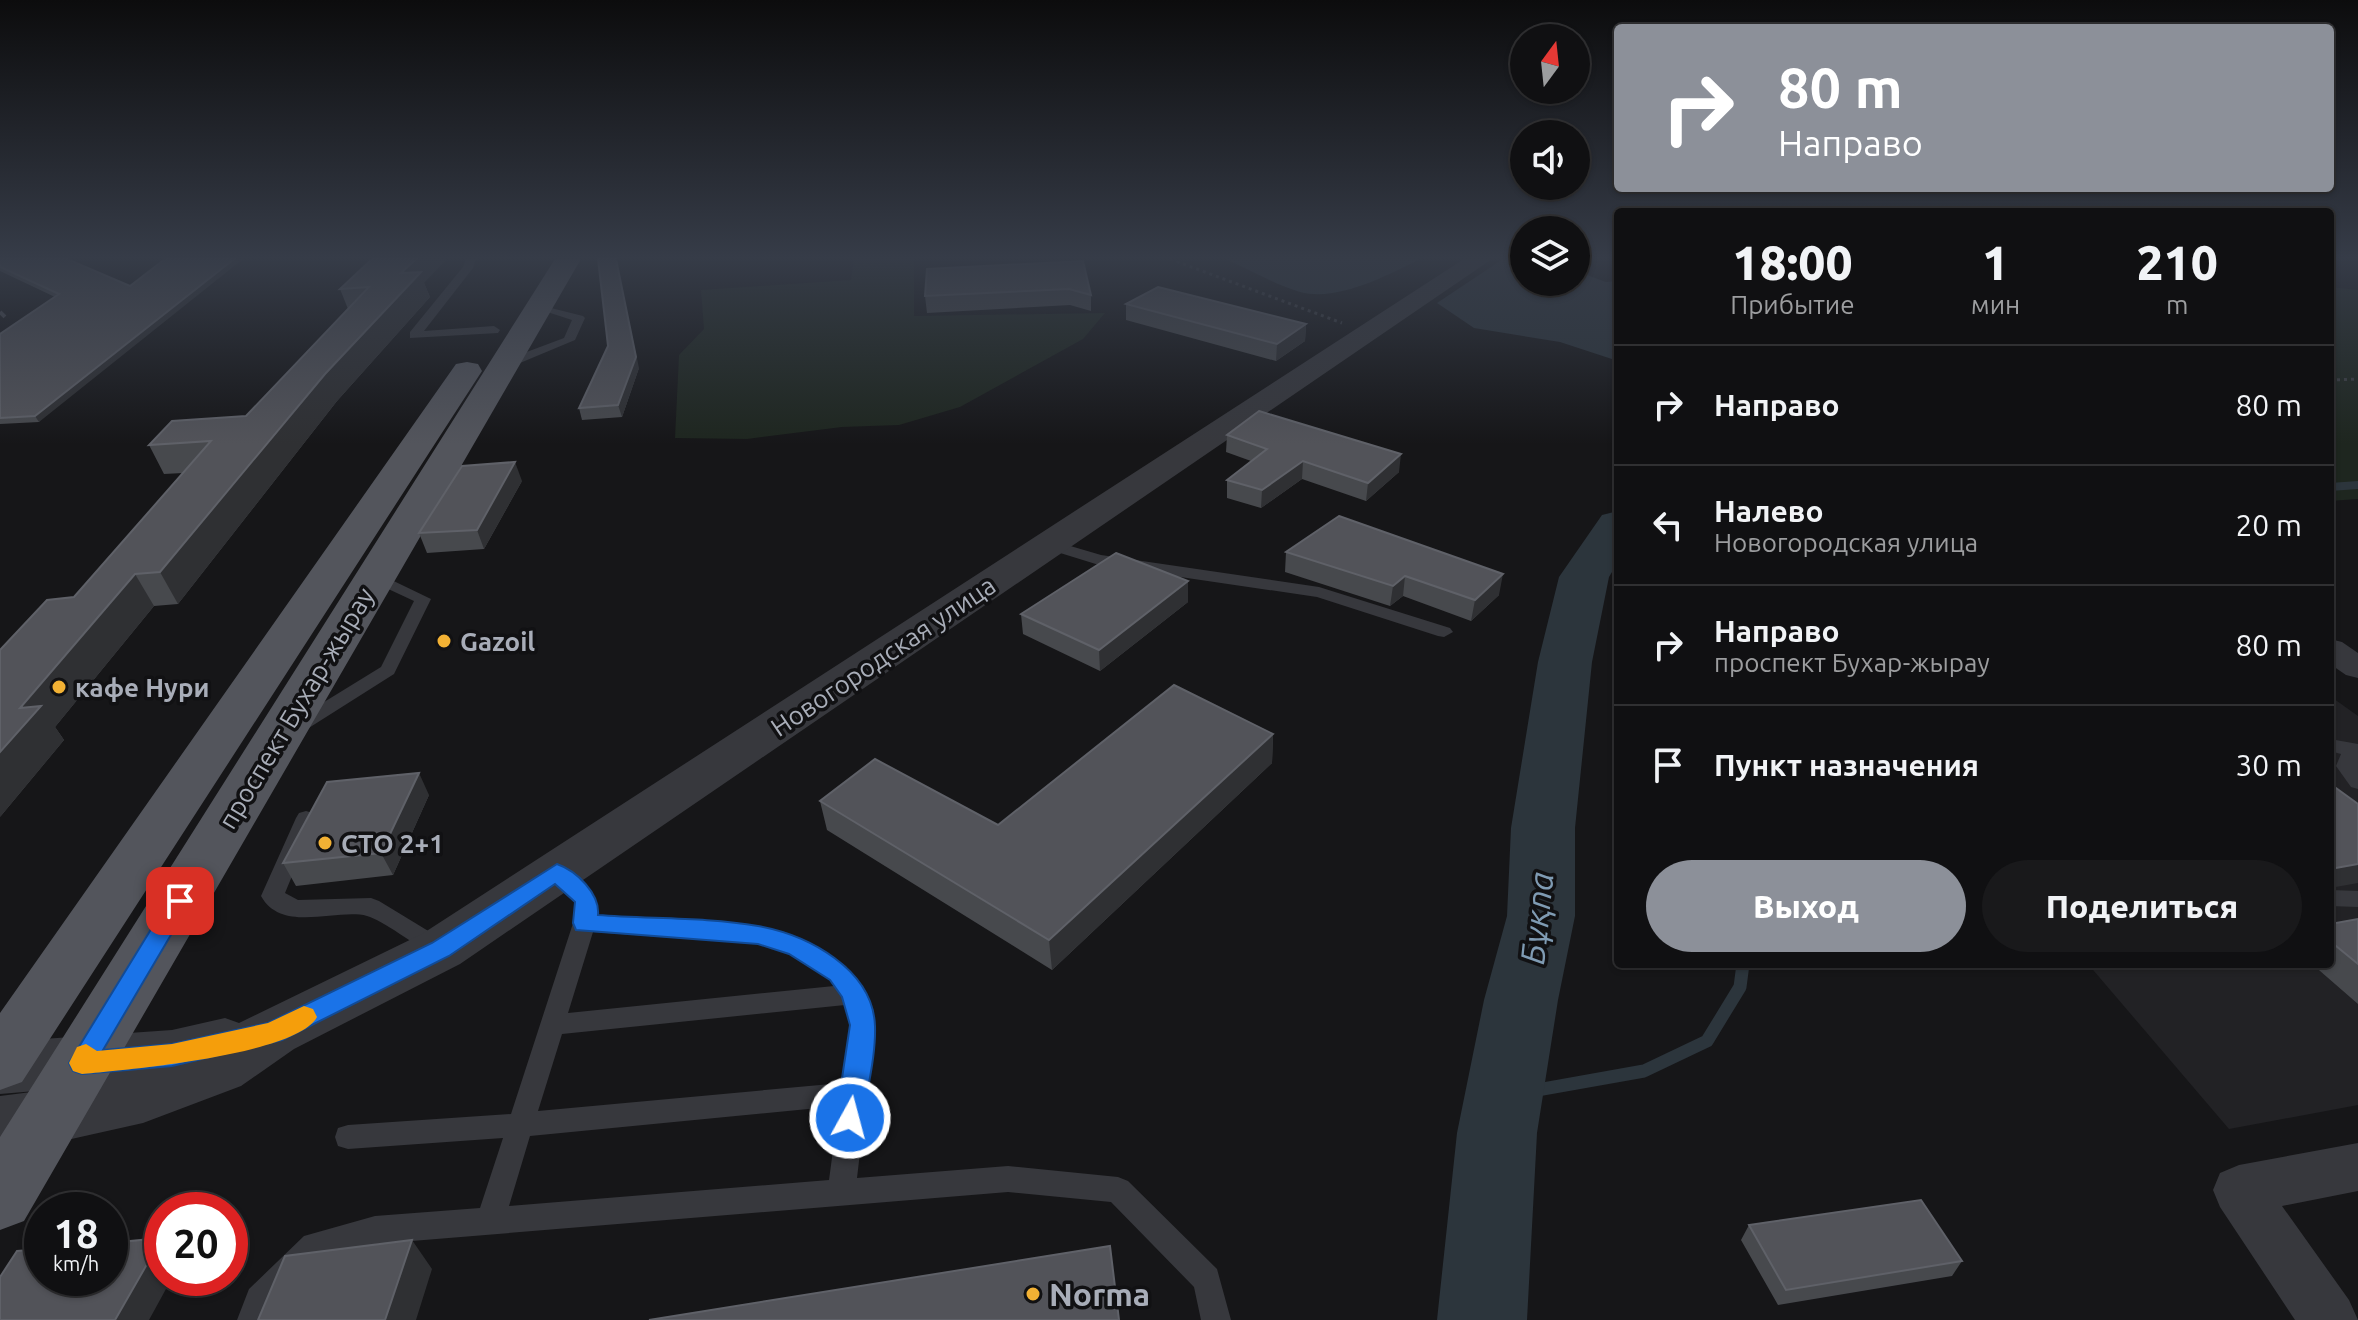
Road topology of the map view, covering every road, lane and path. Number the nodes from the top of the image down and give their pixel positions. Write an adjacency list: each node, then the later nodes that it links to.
1 (426, 321): 6 (lane)
2 (520, 321): 6 (main road, проспект Бухар-жырау)
3 (524, 321): 6 (main road, проспект Бухар-жырау)
4 (1339, 321): 7 (path)
5 (1387, 321): 7 (street, Новогородская улица)
6 (516, 332): 26 (main road, проспект Бухар-жырау); 27 (main road, проспект Бухар-жырау)
7 (1370, 332): 10 (street, Новогородская улица)
8 (2358, 379): 9 (path)
9 (2334, 380)
10 (1050, 545): 11 (lane); 18 (street, Новогородская улица)
11 (1444, 632)
12 (2334, 652): 13 (street)
13 (2358, 668)
14 (2334, 746): 15 (lane)
15 (2357, 750): 16 (lane)
16 (2358, 782)
17 (306, 818): 22 (lane)
18 (557, 873): 21 (lane); 22 (street, Новогородская улица)
19 (2334, 898): 20 (lane)
20 (2358, 899)
21 (584, 923): 23 (lane); 24 (lane)
22 (441, 949): 25 (street, Новогородская улица)
23 (854, 994): 24 (lane); 28 (lane)
24 (552, 1025): 30 (lane)
25 (273, 1032): 26 (street, Новогородская улица); 29 (street, Новогородская улица)
26 (82, 1063): 27 (street, Новогородская улица); 29 (main road, проспект Бухар-жырау)
27 (0, 1066)
28 (853, 1093): 30 (lane); 33 (lane)
29 (24, 1121): 34 (main road, проспект Бухар-жырау)
30 (520, 1125): 31 (lane); 35 (lane)
31 (348, 1137)
32 (2358, 1167): 38 (street)
33 (841, 1192): 35 (lane); 37 (lane)
34 (0, 1198)
35 (490, 1221): 36 (lane)
36 (252, 1320)
37 (1216, 1320)
38 (2329, 1320)

